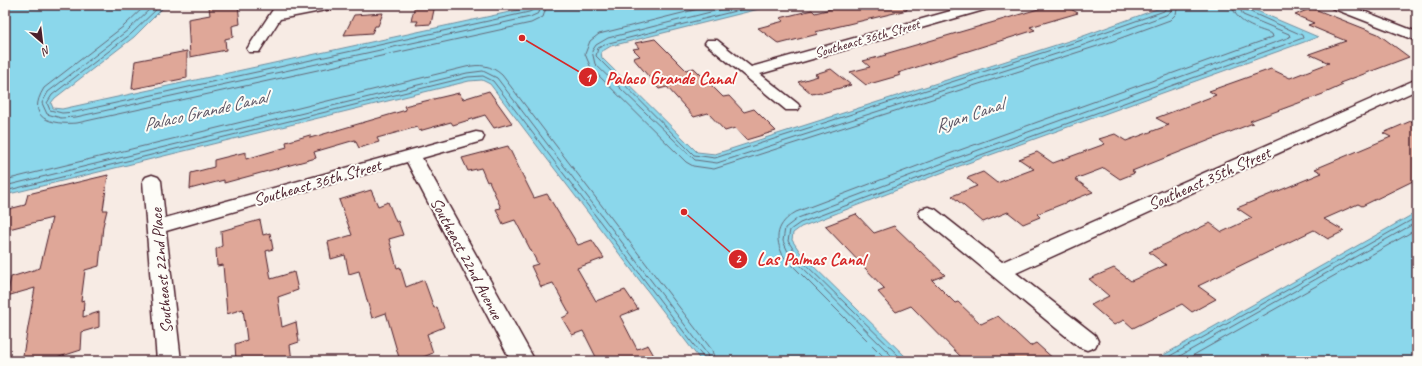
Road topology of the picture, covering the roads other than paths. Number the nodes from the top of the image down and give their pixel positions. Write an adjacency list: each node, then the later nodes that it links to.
1 (331, 5): 4 (street)
2 (986, 5): 8 (street, Southeast 36th Street)
3 (1338, 5): 5 (street)
4 (279, 11): 7 (street)
5 (1417, 37)
6 (712, 43): 8 (street)
7 (254, 49)
8 (749, 72): 10 (street)
9 (1417, 84): 16 (street, Southeast 35th Street)
10 (792, 106)
11 (476, 137): 12 (street, Southeast 36th Street)
12 (412, 155): 15 (street, Southeast 36th Street); 19 (street, Southeast 22nd Avenue)
13 (152, 181): 15 (street, Southeast 22nd Place)
14 (928, 213): 16 (street)
15 (157, 227): 18 (street, Southeast 22nd Place)
16 (1001, 272): 17 (street)
17 (1086, 341)
18 (169, 361)
19 (523, 361)

